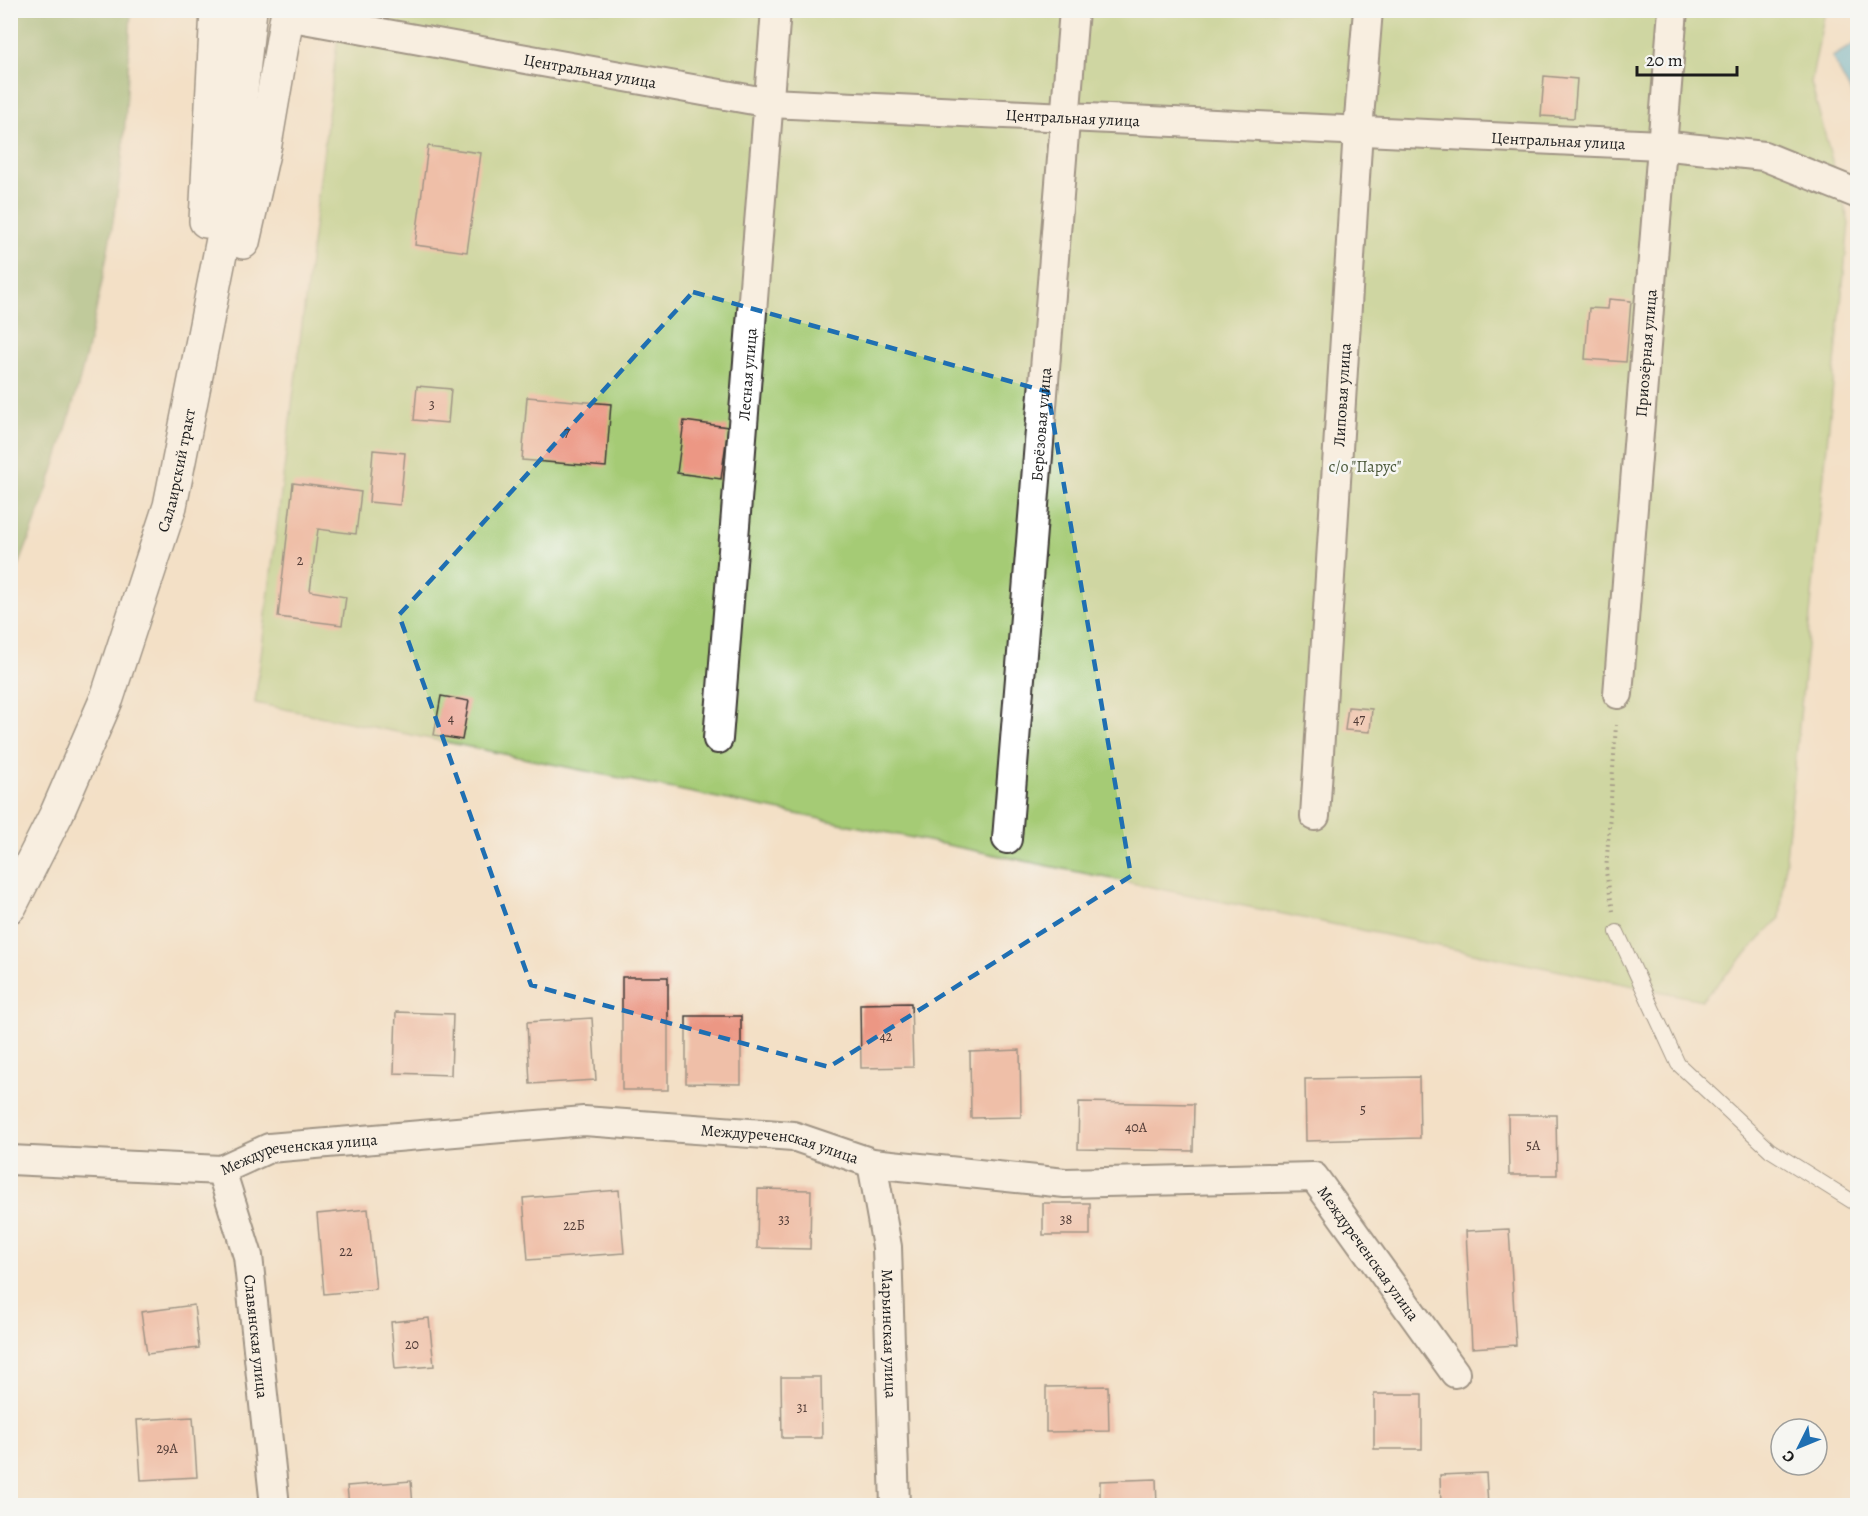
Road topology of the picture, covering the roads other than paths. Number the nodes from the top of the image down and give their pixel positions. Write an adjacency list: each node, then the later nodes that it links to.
1 (217, 10): 13 (street)
2 (250, 10): 13 (street, Салаирский тракт)
3 (776, 10): 8 (street, Лесная улица)
4 (1074, 10): 9 (street, Берёзовая улица)
5 (1368, 10): 10 (street, Липовая улица)
6 (1672, 10): 11 (street, Приозёрная улица)
7 (288, 13): 8 (street, Центральная улица); 13 (street)
8 (770, 103): 9 (street, Центральная улица); 15 (street, Лесная улица)
9 (1067, 117): 10 (street, Центральная улица); 17 (street, Берёзовая улица)
10 (1358, 130): 11 (street, Центральная улица); 16 (street, Липовая улица)
11 (1660, 145): 12 (street, Центральная улица); 14 (street, Приозёрная улица)
12 (1857, 194)
13 (197, 381): 18 (street, Салаирский тракт)
14 (1618, 694)
15 (718, 739)
16 (1315, 816)
17 (1007, 839)
18 (10, 906)
19 (1617, 932): 23 (lane)
20 (10, 1160): 22 (street, Междуреченская улица)
21 (872, 1163): 22 (street, Междуреченская улица); 24 (street, Междуреченская улица); 26 (street, Марьинская улица)
22 (221, 1170): 25 (street, Славянская улица)
23 (1857, 1205)
24 (1455, 1373)
25 (274, 1506)
26 (895, 1506)

